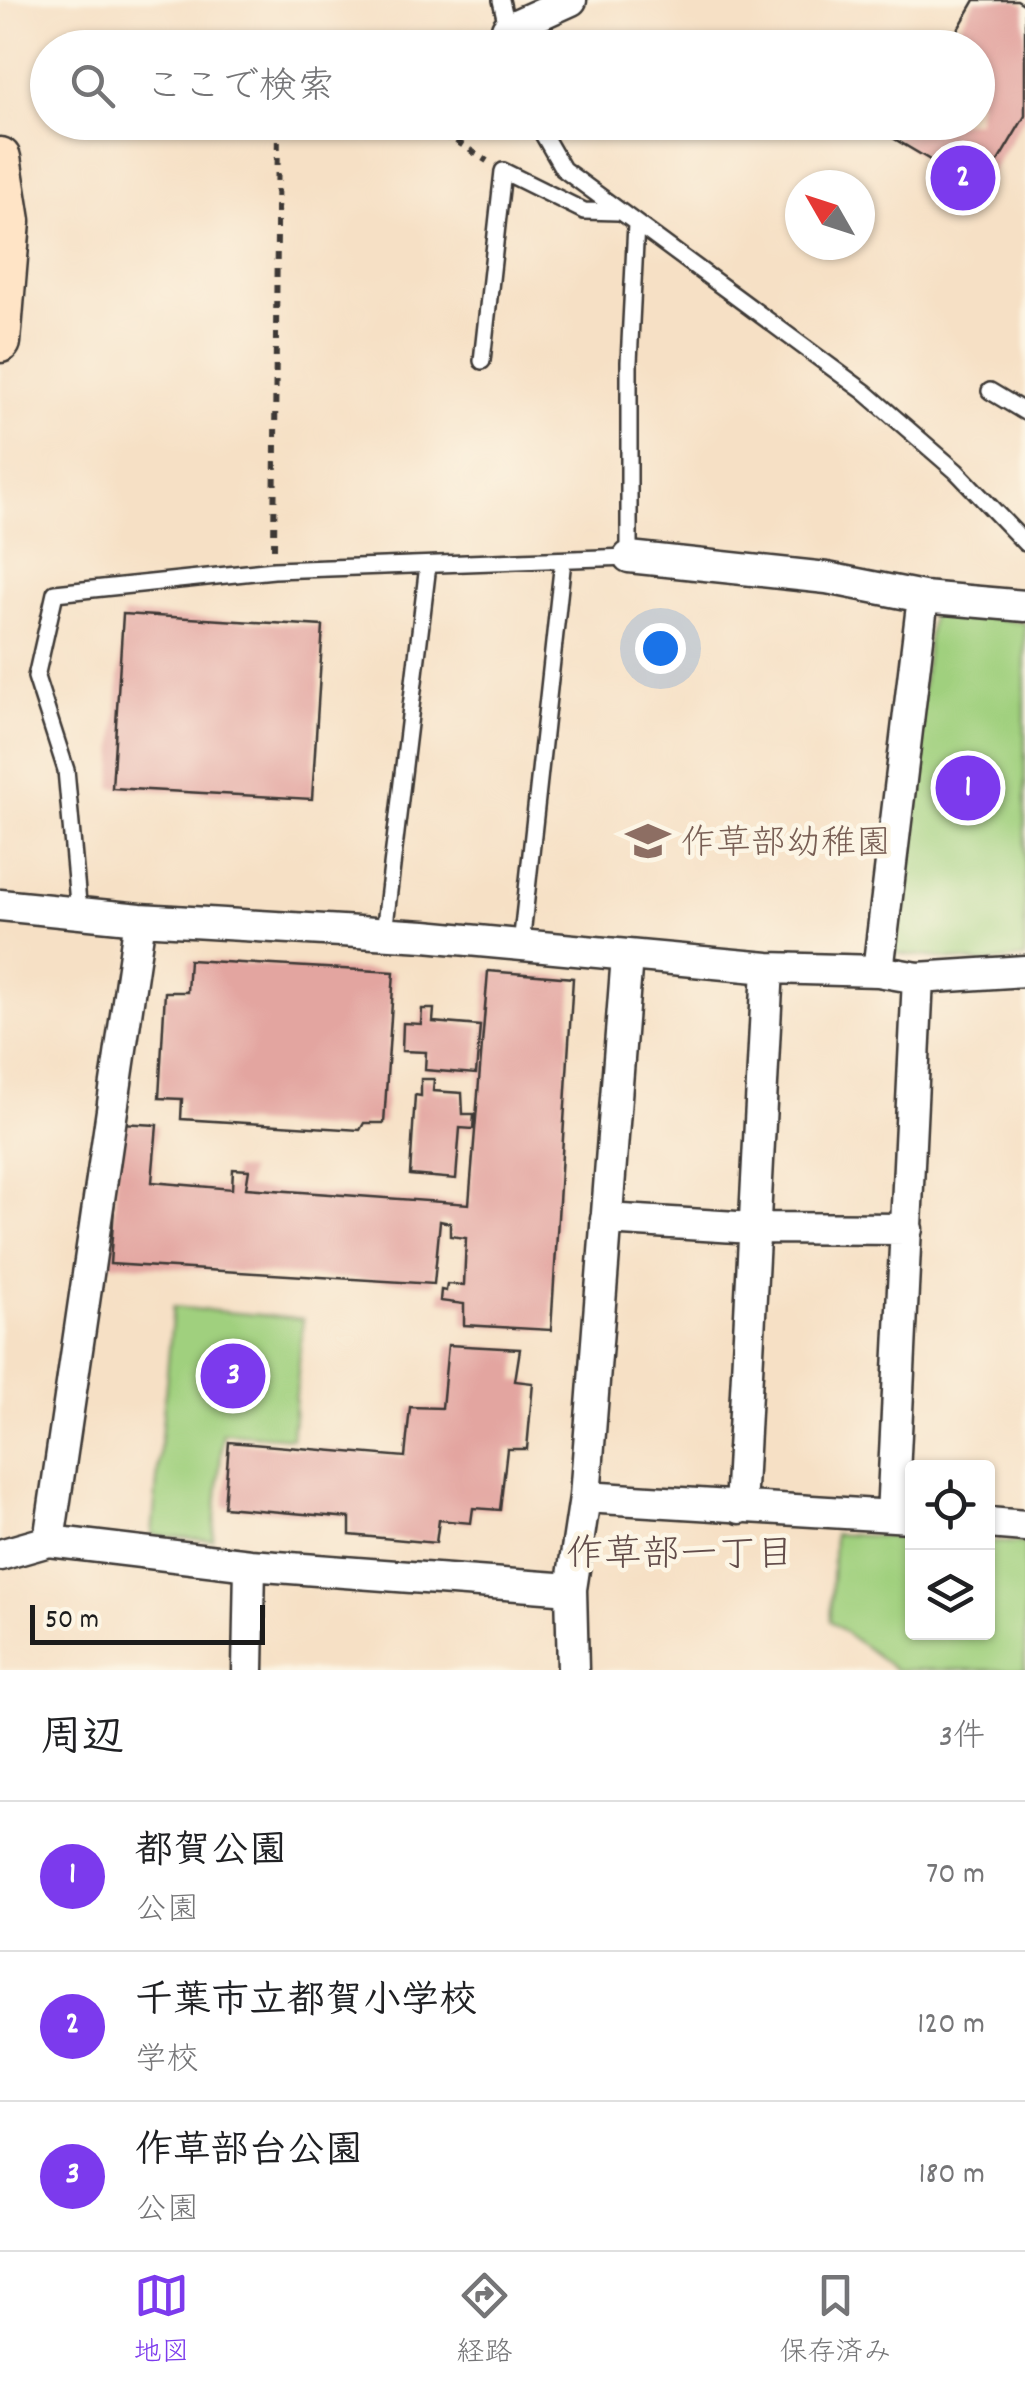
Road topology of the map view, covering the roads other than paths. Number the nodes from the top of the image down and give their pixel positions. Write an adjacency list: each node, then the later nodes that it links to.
1 (571, 0): 2 (street)
2 (507, 25)
3 (547, 140): 5 (lane)
4 (0, 158): 7 (street)
5 (618, 212): 6 (lane); 8 (lane)
6 (636, 224): 11 (lane); 12 (lane)
7 (0, 342)
8 (482, 360)
9 (990, 391): 10 (lane)
10 (1025, 412)
11 (1025, 543)
12 (629, 557): 13 (lane); 15 (street)
13 (562, 560): 14 (lane); 21 (lane)
14 (428, 565): 18 (lane); 20 (lane)
15 (923, 597): 16 (street); 24 (street)
16 (1025, 606)
17 (0, 905): 18 (street)
18 (79, 914): 19 (street)
19 (140, 919): 20 (street); 35 (street)
20 (384, 933): 21 (street)
21 (520, 945): 22 (street)
22 (627, 956): 23 (street); 27 (street)
23 (768, 968): 24 (street); 28 (street)
24 (878, 971): 26 (street)
25 (1025, 972): 26 (street)
26 (918, 978): 29 (street)
27 (606, 1220): 28 (street); 30 (street)
28 (754, 1228): 29 (street); 31 (street)
29 (907, 1228): 32 (street)
30 (585, 1497): 31 (street); 38 (street)
31 (740, 1508): 32 (street)
32 (902, 1517)
33 (995, 1524): 34 (street)
34 (1025, 1526)
35 (49, 1542): 36 (street); 37 (street)
36 (0, 1555)
37 (250, 1565): 38 (street); 39 (street)
38 (571, 1589): 40 (street)
39 (248, 1670)
40 (574, 1670)

